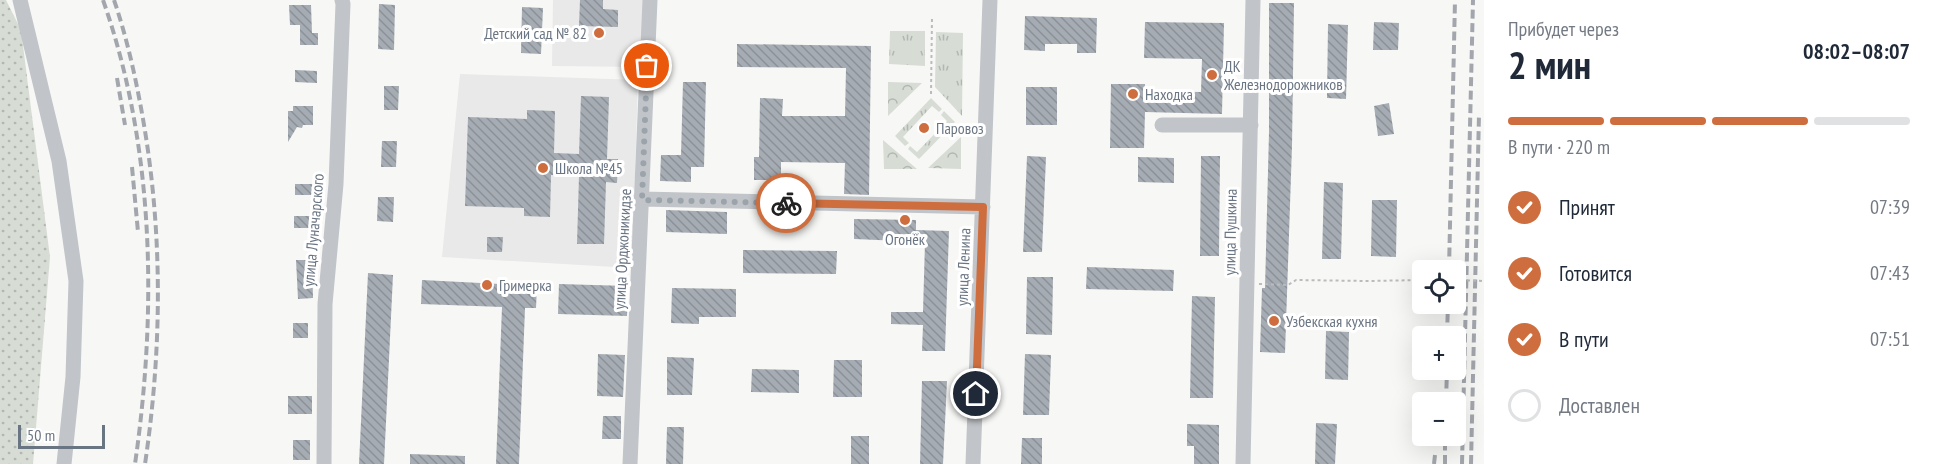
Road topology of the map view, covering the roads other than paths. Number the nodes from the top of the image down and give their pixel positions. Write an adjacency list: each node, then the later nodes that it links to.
1 (20, 0): 10 (street)
2 (342, 0): 11 (street, улица Луначарского)
3 (650, 0): 8 (street, улица Орджоникидзе)
4 (990, 0): 9 (street, улица Ленина)
5 (1253, 0): 7 (street, улица Пушкина)
6 (1162, 125): 7 (street)
7 (1251, 126): 14 (street, улица Пушкина)
8 (642, 200): 9 (street); 12 (street, улица Орджоникидзе)
9 (983, 207): 13 (street, улица Ленина)
10 (64, 464)
11 (324, 464)
12 (630, 464)
13 (973, 464)
14 (1243, 464)

